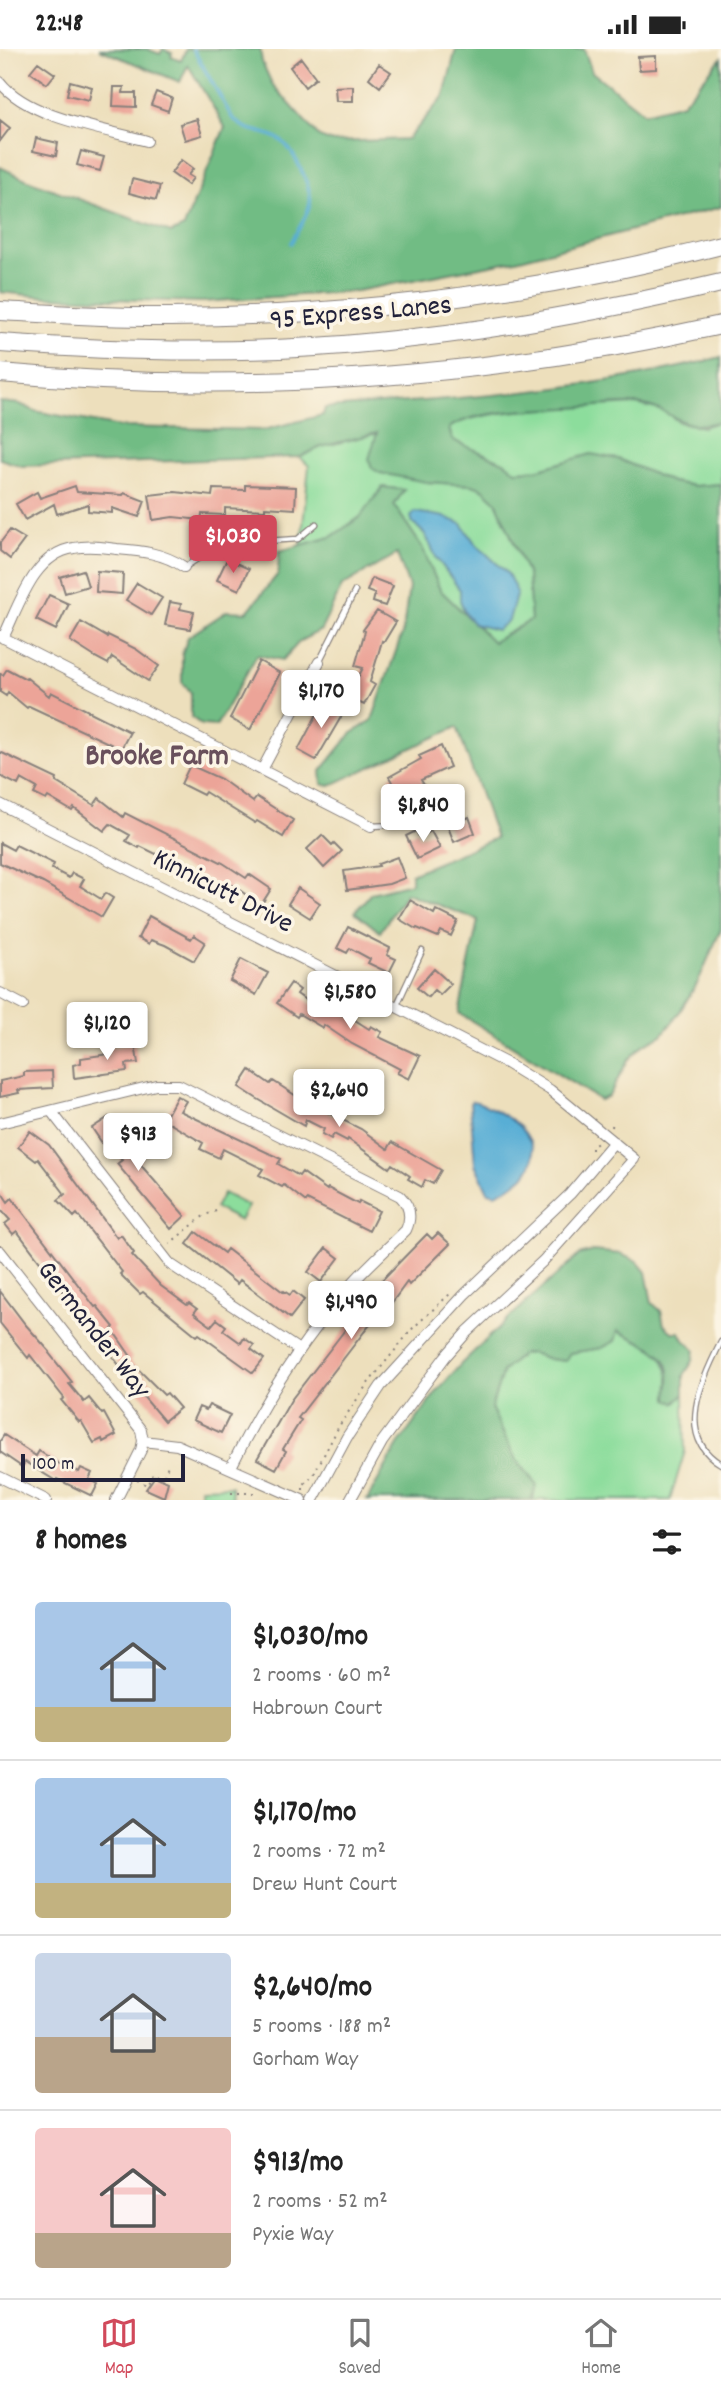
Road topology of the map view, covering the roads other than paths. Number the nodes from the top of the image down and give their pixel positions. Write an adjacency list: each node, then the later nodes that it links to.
1 (0, 82): 2 (street)
2 (147, 141)
3 (721, 245): 6 (highway)
4 (721, 283): 7 (highway, 95 Express Lanes)
5 (721, 294): 7 (highway)
6 (0, 311)
7 (584, 313): 9 (highway, 95 Express Lanes)
8 (721, 325): 10 (highway)
9 (0, 344)
10 (0, 373)
11 (316, 524): 12 (lane)
12 (184, 567): 14 (street)
13 (355, 591): 15 (lane)
14 (1, 637): 16 (street)
15 (319, 662): 16 (street)
16 (262, 770): 19 (street)
17 (451, 801): 19 (lane)
18 (0, 804): 23 (street, Kinnicutt Drive)
19 (371, 826)
20 (422, 951): 23 (lane)
21 (0, 993): 22 (street)
22 (23, 1005)
23 (395, 1007): 26 (street, Kinnicutt Drive)
24 (51, 1111): 25 (street); 29 (street); 29 (street)
25 (0, 1123)
26 (614, 1142): 37 (street); 38 (street, Kinnicutt Drive)
27 (0, 1251): 30 (street, Germander Way)
28 (721, 1342): 31 (lane)
29 (299, 1350): 32 (street)
30 (143, 1441): 32 (street); 35 (street)
31 (721, 1464)
32 (231, 1467): 36 (street)
33 (0, 1477): 34 (street)
34 (46, 1500)
35 (116, 1500)
36 (302, 1500)
37 (313, 1500)
38 (350, 1500)

